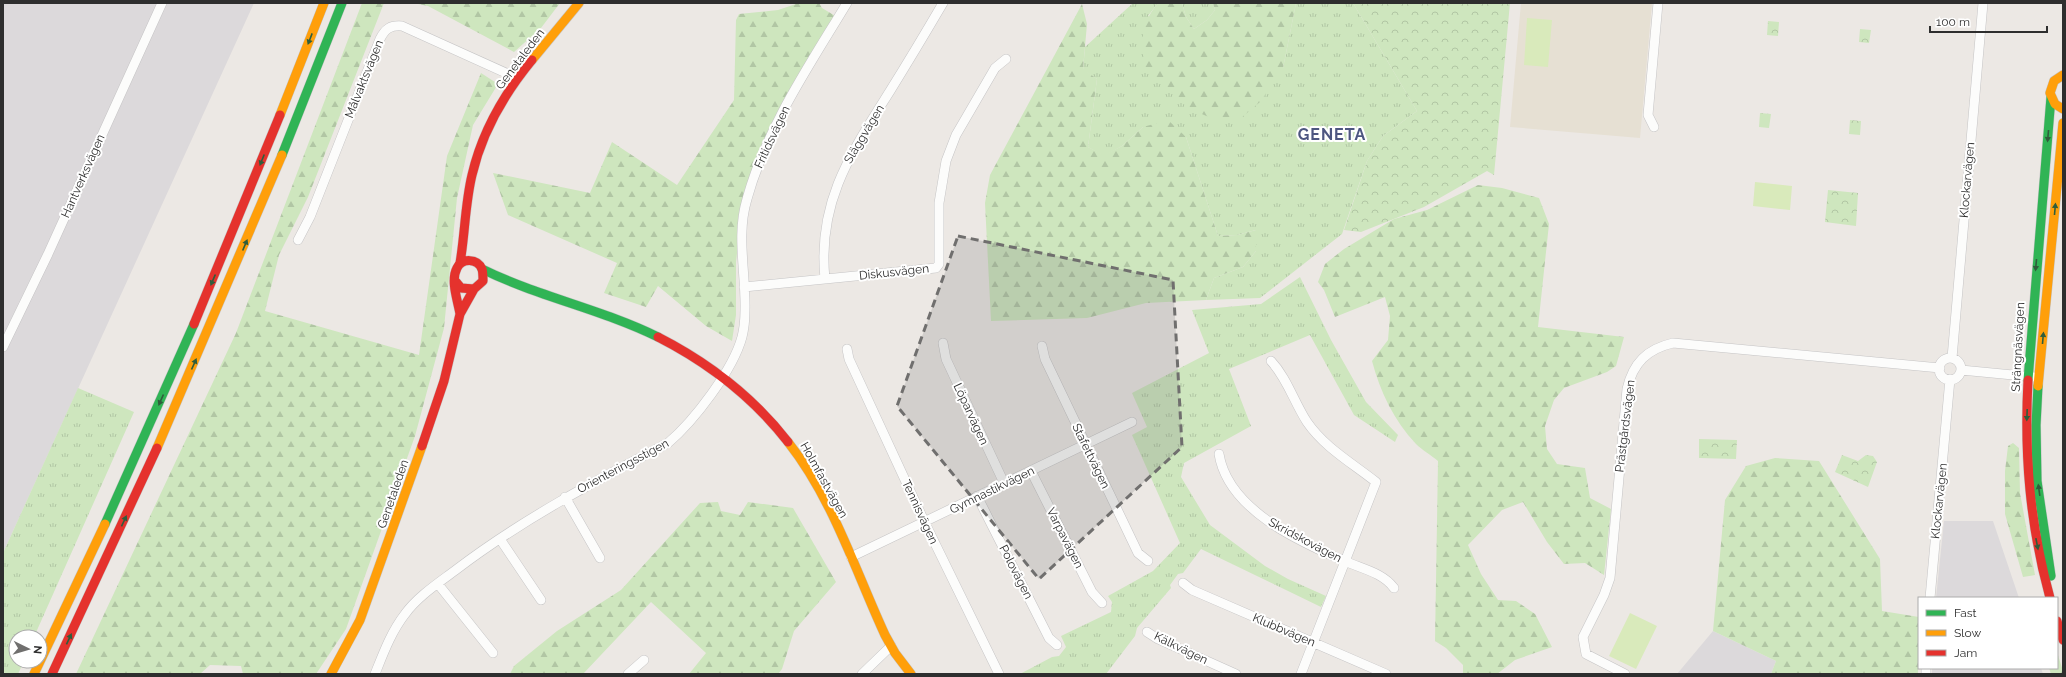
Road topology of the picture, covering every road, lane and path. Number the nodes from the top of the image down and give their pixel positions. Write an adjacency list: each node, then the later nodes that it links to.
1 (162, 3): 28 (street, Hantverksvägen)
2 (324, 3): 67 (main road, one-way to 67)
3 (342, 3): 68 (main road, one-way to 3)
4 (579, 3): 11 (main road, Genetaleden)
5 (848, 3): 24 (street, Fritidsvägen)
6 (944, 3): 20 (street, Släggvägen)
7 (1658, 3): 15 (street)
8 (1983, 3): 30 (street, Klockarvägen)
9 (1006, 59): 20 (street, Diskusvägen)
10 (2062, 74): 12 (main road, Strängnäsvägen)
11 (517, 78): 16 (main road, Genetaleden); 17 (street, Målvaktsvägen)
12 (2051, 97): 13 (main road); 34 (main road, Strängnäsvägen, one-way to 34)
13 (2063, 109)
14 (2063, 123): 36 (main road, Strängnäsvägen, one-way to 14)
15 (1654, 127)
16 (466, 227): 18 (main road, Genetaleden); 19 (main road, Genetaleden)
17 (298, 240)
18 (460, 263): 19 (main road); 21 (main road, Genetaleden)
19 (479, 265): 22 (main road, Holmfastvägen); 23 (main road, Genetaleden)
20 (825, 279): 24 (street, Diskusvägen)
21 (456, 282): 23 (main road); 25 (main road, Genetaleden)
22 (507, 282): 23 (main road, Holmfastvägen); 35 (main road, Holmfastvägen)
23 (477, 287): 25 (main road, Genetaleden)
24 (744, 287): 35 (street, Fritidsvägen)
25 (460, 314): 69 (main road, Genetaleden)
26 (943, 343): 42 (street, Löparvägen)
27 (1042, 346): 39 (street, Stafettvägen)
28 (3, 347)
29 (847, 349): 45 (street, Tennisvägen)
30 (1952, 358): 32 (street); 33 (street)
31 (1271, 361): 50 (street)
32 (1940, 368): 37 (street); 78 (street, Prästgårdsvägen)
33 (1961, 370): 34 (street); 37 (street)
34 (2028, 376): 36 (street); 55 (main road, Strängnäsvägen, one-way to 55)
35 (723, 377): 44 (street, Orienteringsstigen); 47 (main road, Holmfastvägen)
36 (2039, 377): 56 (main road, Strängnäsvägen, one-way to 36)
37 (1950, 379): 54 (street, Klockarvägen)
38 (1132, 422): 39 (street, Gymnastikvägen)
39 (1086, 444): 41 (street, Gymnastikvägen); 49 (street, Stafettvägen)
40 (1219, 454): 50 (street, Skridskovägen)
41 (1031, 471): 42 (street, Gymnastikvägen); 58 (street, Varpavägen)
42 (1004, 483): 43 (street, Gymnastikvägen)
43 (977, 496): 45 (street, Gymnastikvägen); 63 (street, Polovägen)
44 (565, 497): 46 (street, Orienteringsstigen); 48 (street, Orienteringsstigen)
45 (925, 523): 47 (street, Gymnastikvägen); 74 (street, Tennisvägen)
46 (500, 539): 52 (street, Orienteringsstigen); 57 (street)
47 (851, 557): 64 (main road, Holmfastvägen)
48 (600, 558)
49 (1148, 561)
50 (1346, 562): 53 (street, Skridskovägen); 62 (street)
51 (1183, 583): 62 (street, Klubbvägen)
52 (438, 584): 65 (street); 70 (street, Orienteringsstigen)
53 (1394, 588)
54 (1930, 597)
55 (2050, 597)
56 (2054, 597)
57 (541, 600)
58 (1102, 603)
59 (2058, 624): 61 (main road)
60 (1147, 632): 75 (street, Kälkvägen)
61 (2063, 640)
62 (1313, 643): 76 (street); 77 (street, Klubbvägen)
63 (1057, 645)
64 (891, 646): 72 (street); 73 (main road, Holmfastvägen)
65 (493, 653)
66 (644, 660): 71 (street)
67 (34, 674)
68 (52, 674)
69 (331, 674)
70 (375, 674)
71 (628, 674)
72 (862, 674)
73 (911, 674)
74 (999, 674)
75 (1236, 674)
76 (1301, 674)
77 (1386, 674)
78 (1625, 674)

